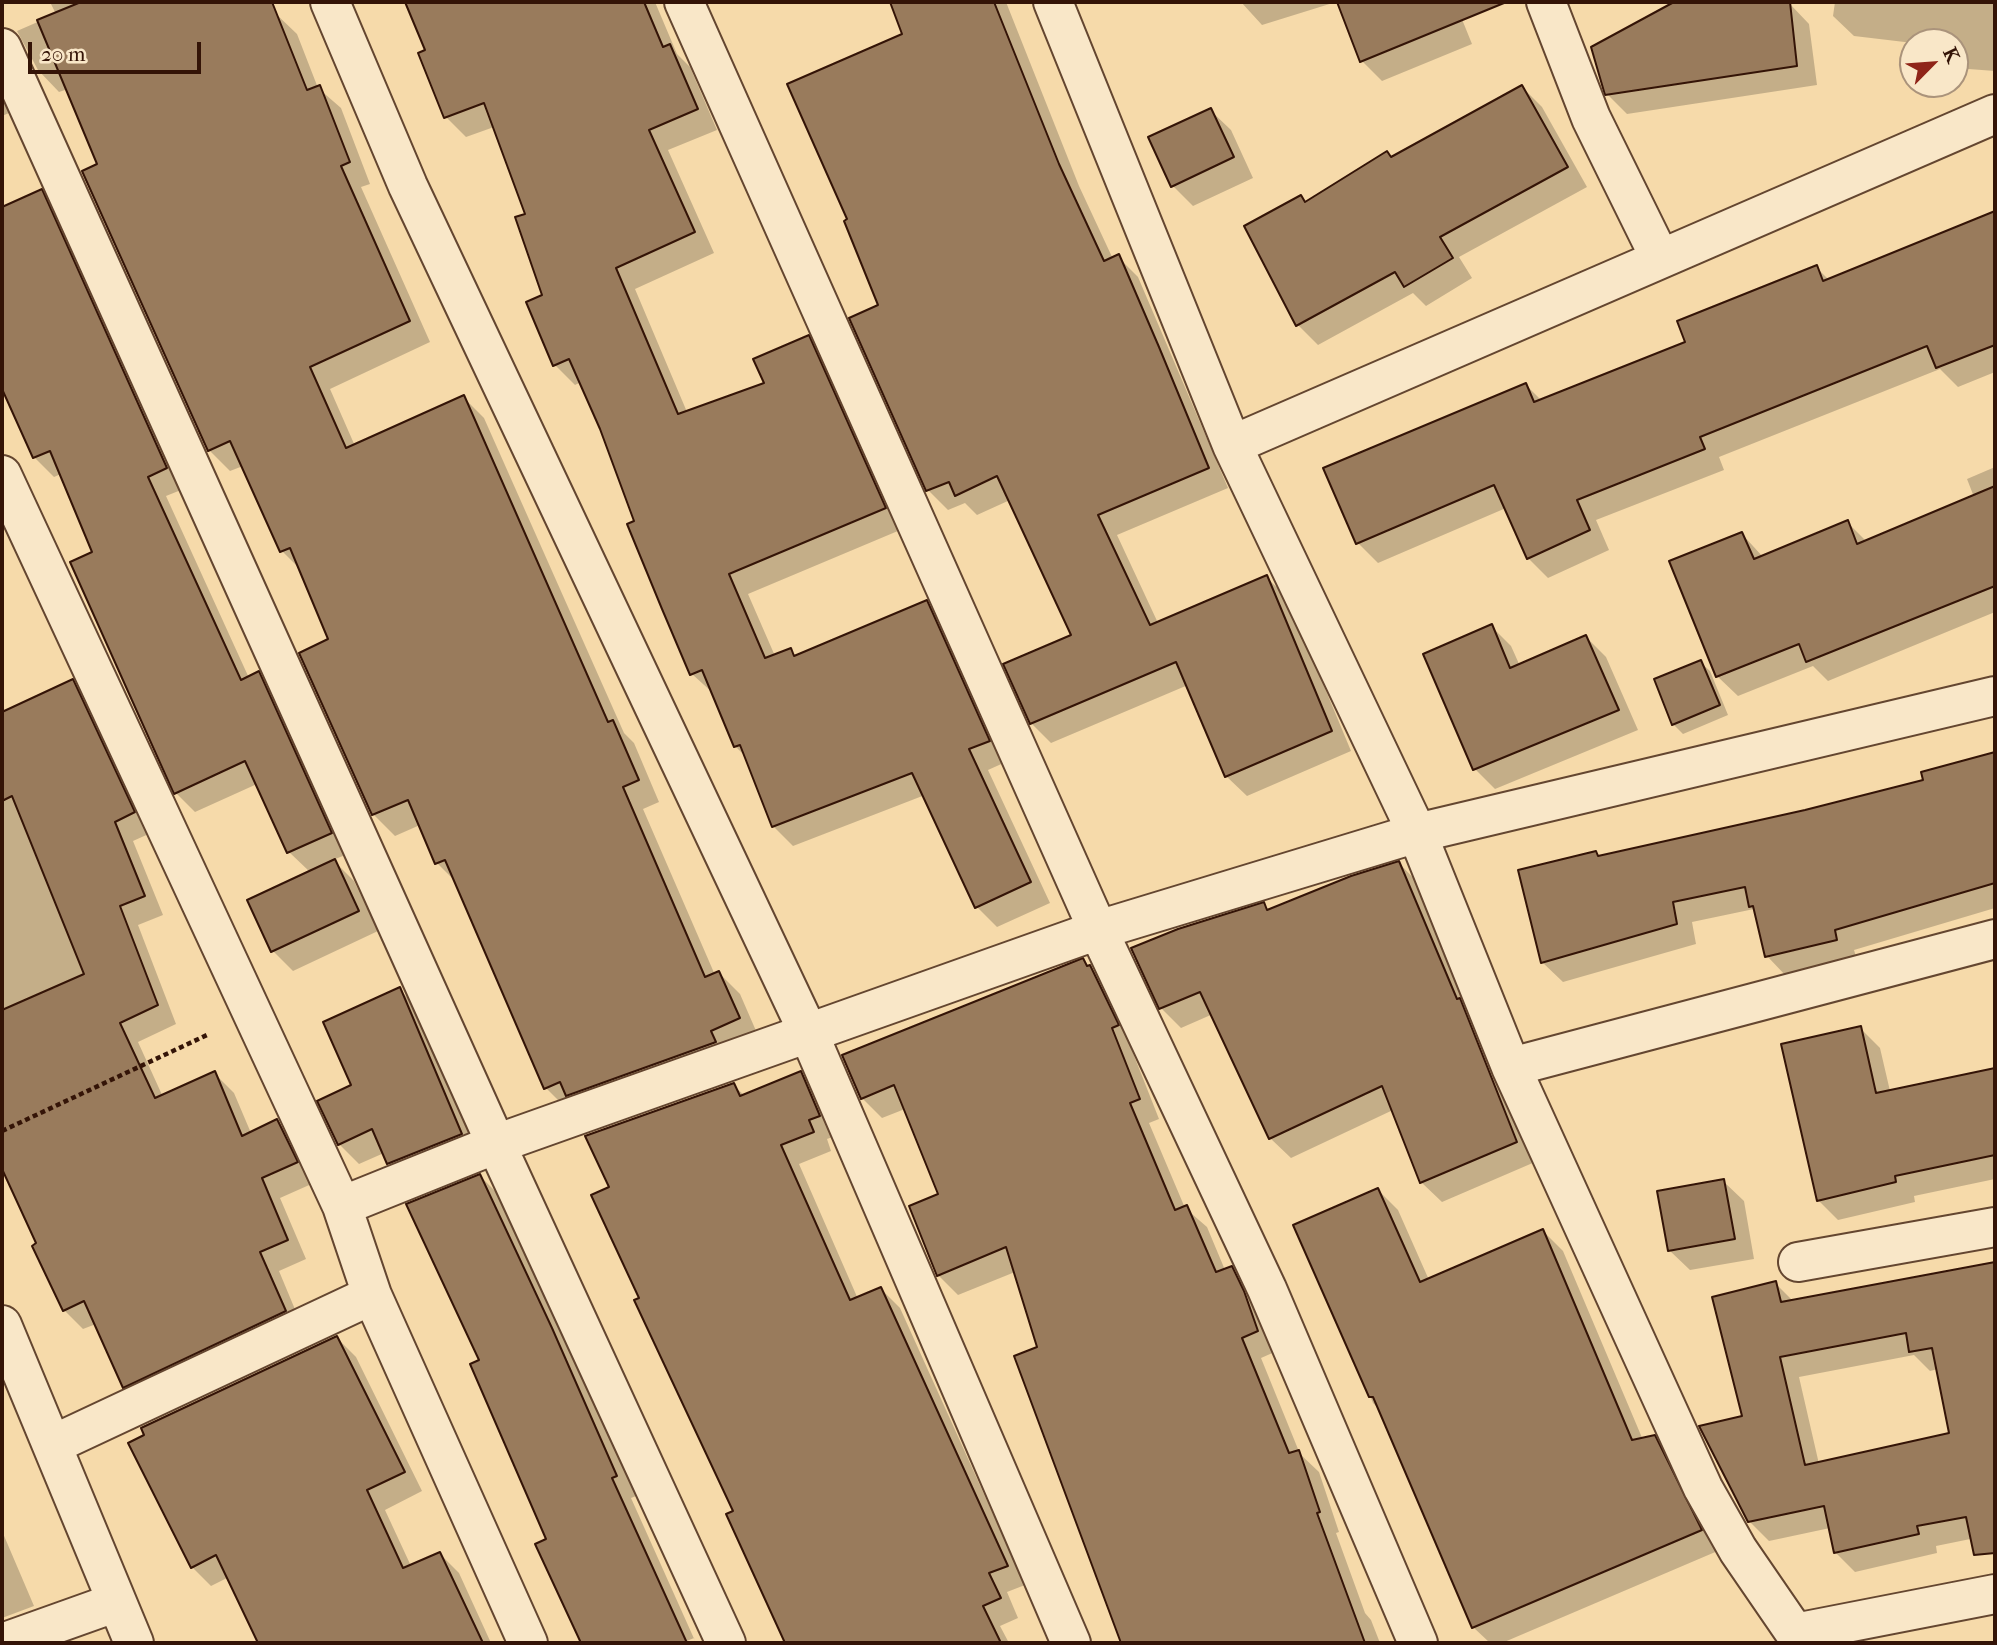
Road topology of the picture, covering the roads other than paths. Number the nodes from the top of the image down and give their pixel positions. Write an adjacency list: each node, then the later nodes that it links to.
1 (330, 2): 14 (street)
2 (684, 2): 12 (street)
3 (1053, 2): 8 (street)
4 (1546, 2): 7 (street)
5 (2, 48): 16 (street)
6 (1995, 114): 7 (street)
7 (1660, 258): 8 (street)
8 (1232, 445): 11 (street)
9 (2, 475): 17 (street)
10 (1995, 696): 11 (street)
11 (1417, 833): 12 (street); 15 (street)
12 (1098, 930): 14 (street); 31 (street)
13 (1995, 939): 15 (street)
14 (808, 1032): 16 (street); 30 (street)
15 (1511, 1067): 25 (street)
16 (496, 1144): 17 (street); 29 (street)
17 (342, 1206): 20 (street)
18 (1995, 1227): 19 (street)
19 (1798, 1262)
20 (372, 1295): 22 (street); 28 (street)
21 (2, 1325): 22 (street)
22 (52, 1445): 24 (street)
23 (1995, 1594): 25 (street)
24 (117, 1602): 26 (street); 27 (street)
25 (1797, 1638)
26 (2, 1643)
27 (134, 1643)
28 (528, 1643)
29 (726, 1643)
30 (1071, 1643)
31 (1418, 1643)

